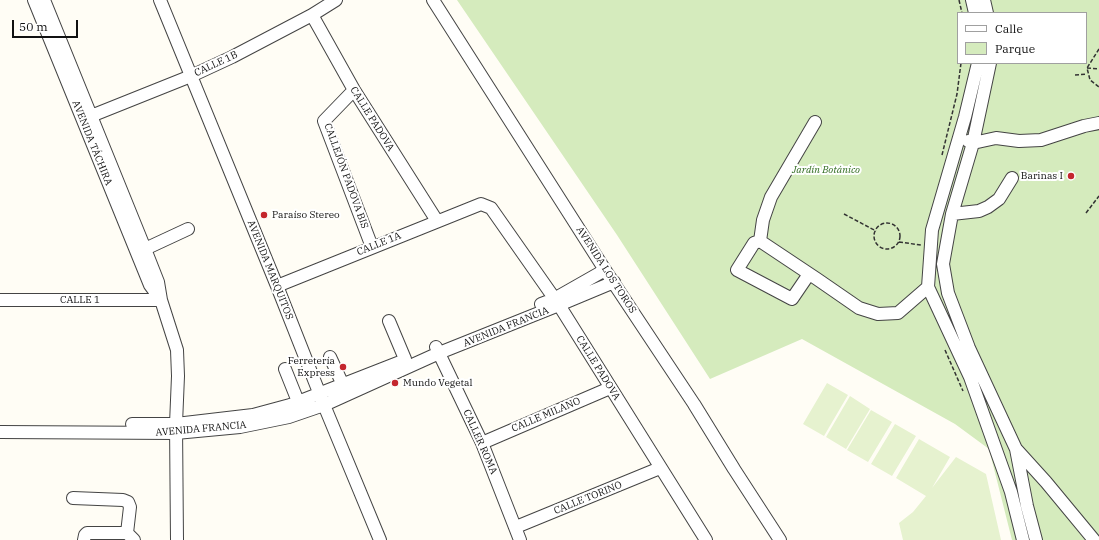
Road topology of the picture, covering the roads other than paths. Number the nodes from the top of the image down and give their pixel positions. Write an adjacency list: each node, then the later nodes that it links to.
1 (34, 0): 34 (street, AVENIDA TÁCHIRA)
2 (44, 0): 15 (street)
3 (160, 0): 13 (street, AVENIDA MARQUITOS)
4 (336, 0): 10 (street, CALLE 1B)
5 (433, 0): 31 (street, AVENIDA LOS TOROS)
6 (972, 0): 8 (street)
7 (984, 0): 9 (street)
8 (975, 12)
9 (987, 12)
10 (312, 15): 13 (street, CALLE 1B); 14 (street, CALLE PADOVA)
11 (978, 64): 16 (street)
12 (990, 64): 17 (street)
13 (191, 76): 15 (street, CALLE 1B); 35 (street, AVENIDA MARQUITOS)
14 (354, 90): 26 (street, CALLE PADOVA); 29 (street, CALLEJÓN PADOVA BIS)
15 (91, 116): 30 (street)
16 (965, 117): 17 (street); 21 (street)
17 (978, 121): 20 (street); 22 (street)
18 (815, 122): 28 (street)
19 (1099, 123): 20 (street)
20 (996, 138): 22 (street)
21 (958, 139): 22 (street); 36 (street)
22 (973, 143): 25 (street)
23 (1012, 178): 25 (street)
24 (481, 204): 26 (street, CALLE 1A); 39 (street, CALLE PADOVA)
25 (952, 214): 53 (street)
26 (437, 221): 29 (street, CALLE 1A)
27 (188, 229): 30 (street)
28 (760, 241): 32 (street); 32 (street)
29 (372, 247): 35 (street, CALLE 1A)
30 (145, 249): 34 (street)
31 (605, 270): 33 (street, AVENIDA LOS TOROS); 39 (street, AVENIDA FRANCIA)
32 (809, 274): 36 (street)
33 (614, 282): 39 (street, AVENIDA FRANCIA); 63 (street, AVENIDA LOS TOROS)
34 (154, 284): 38 (street)
35 (278, 286): 47 (street, AVENIDA MARQUITOS)
36 (928, 287): 64 (street)
37 (0, 300): 38 (street, CALLE 1)
38 (161, 300): 50 (street)
39 (557, 302): 41 (street, AVENIDA FRANCIA); 46 (street, CALLE PADOVA)
40 (389, 321): 43 (street)
41 (437, 350): 43 (street, AVENIDA FRANCIA); 47 (street, AVENIDA FRANCIA); 52 (street, CALLER ROMA)
42 (330, 357): 45 (street)
43 (406, 359): 45 (street, AVENIDA FRANCIA)
44 (285, 369): 48 (street)
45 (343, 385): 47 (street, AVENIDA FRANCIA)
46 (610, 388): 52 (street, CALLE MILANO); 54 (street, CALLE PADOVA)
47 (322, 400): 48 (street, AVENIDA FRANCIA); 60 (street, AVENIDA MARQUITOS)
48 (301, 407): 50 (street, AVENIDA FRANCIA)
49 (0, 425): 50 (street, AVENIDA FRANCIA)
50 (176, 428): 51 (street, AVENIDA FRANCIA); 59 (street)
51 (0, 432)
52 (482, 443): 56 (street, CALLER ROMA)
53 (1016, 449): 65 (street); 66 (street)
54 (660, 468): 56 (street, CALLE TORINO); 62 (street, CALLE PADOVA)
55 (73, 498): 57 (street)
56 (516, 527): 61 (street, CALLER ROMA)
57 (130, 537): 58 (street)
58 (84, 540)
59 (177, 540)
60 (380, 540)
61 (520, 540)
62 (706, 540)
63 (780, 540)
64 (1023, 540)
65 (1036, 540)
66 (1094, 540)

